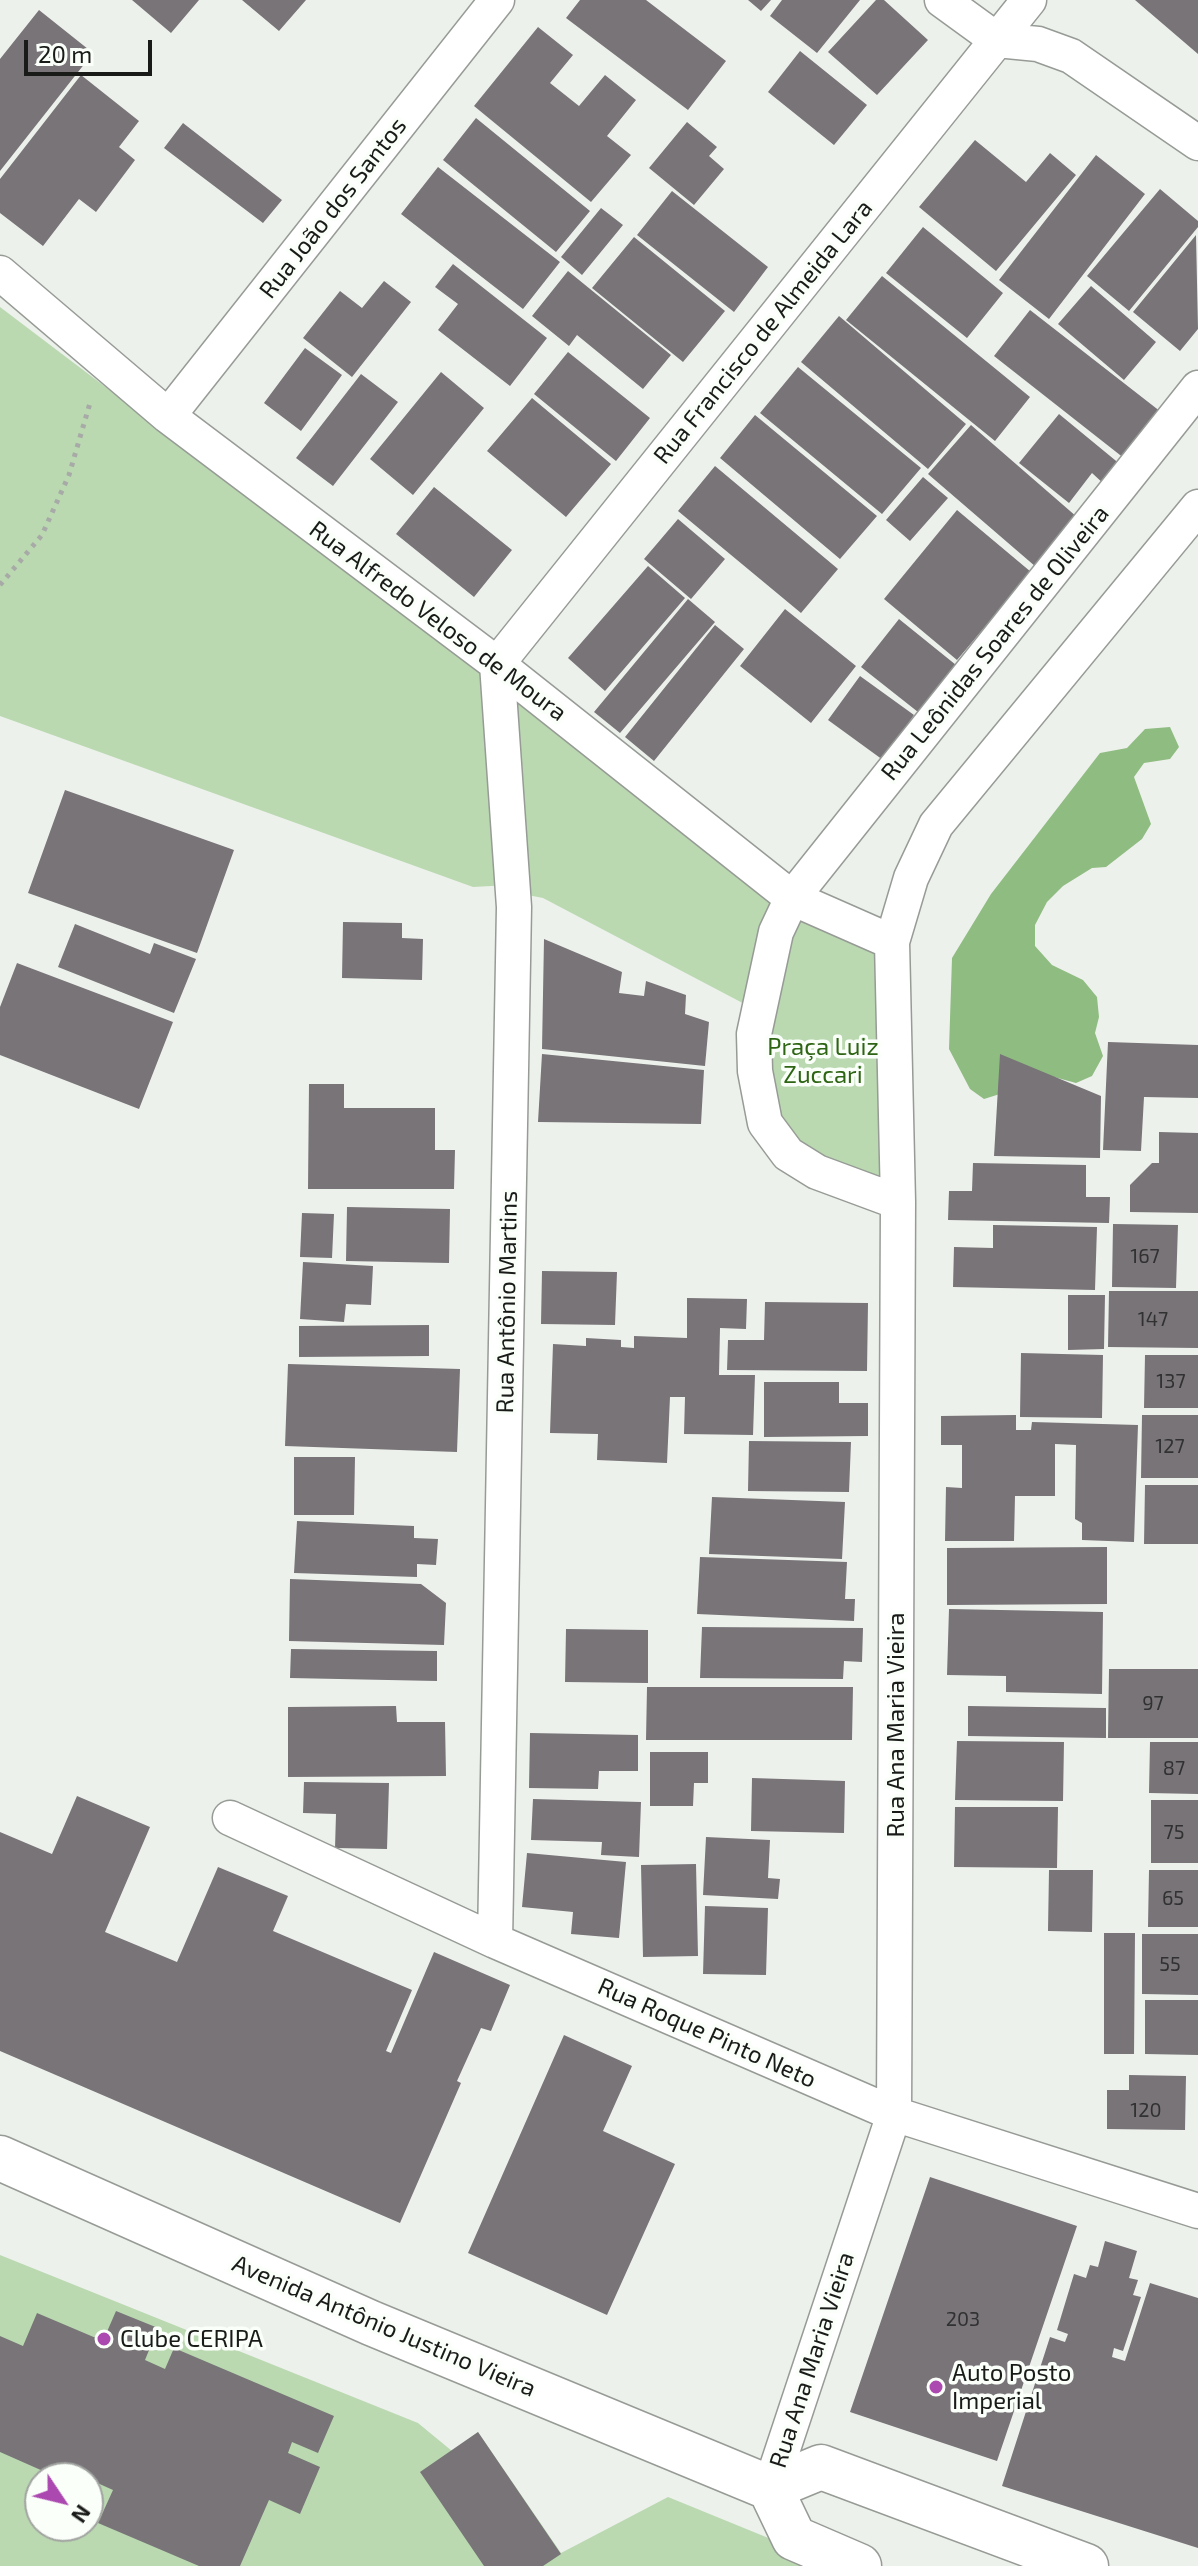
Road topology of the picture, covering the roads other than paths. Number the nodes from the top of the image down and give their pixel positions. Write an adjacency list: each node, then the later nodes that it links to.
1 (497, 0): 8 (street, Rua João dos Santos)
2 (942, 0): 4 (street)
3 (1029, 0): 4 (street, Rua Francisco de Almeida Lara)
4 (997, 40): 5 (street); 10 (street, Rua Francisco de Almeida Lara)
5 (1198, 143)
6 (0, 273): 8 (street, Rua Alfredo Veloso de Moura)
7 (1198, 388): 11 (street, Rua Leônidas Soares de Oliveira)
8 (168, 416): 10 (street, Rua Alfredo Veloso de Moura)
9 (1198, 507): 12 (street)
10 (497, 664): 11 (street, Rua Alfredo Veloso de Moura); 15 (street, Rua Antônio Martins)
11 (792, 898): 12 (street, Rua Alfredo Veloso de Moura); 13 (street, Rua Leônidas Soares de Oliveira)
12 (892, 942): 13 (street, Rua Ana Maria Vieira)
13 (898, 1202): 16 (street, Rua Ana Maria Vieira)
14 (230, 1818): 15 (street, Rua Roque Pinto Neto)
15 (495, 1941): 16 (street, Rua Roque Pinto Neto)
16 (894, 2114): 18 (street, Rua Roque Pinto Neto); 19 (street, Rua Ana Maria Vieira)
17 (0, 2158): 19 (main road, Avenida Antônio Justino Vieira)
18 (1198, 2211)
19 (770, 2488): 20 (main road); 21 (main road)
20 (859, 2566)
21 (1086, 2566)

